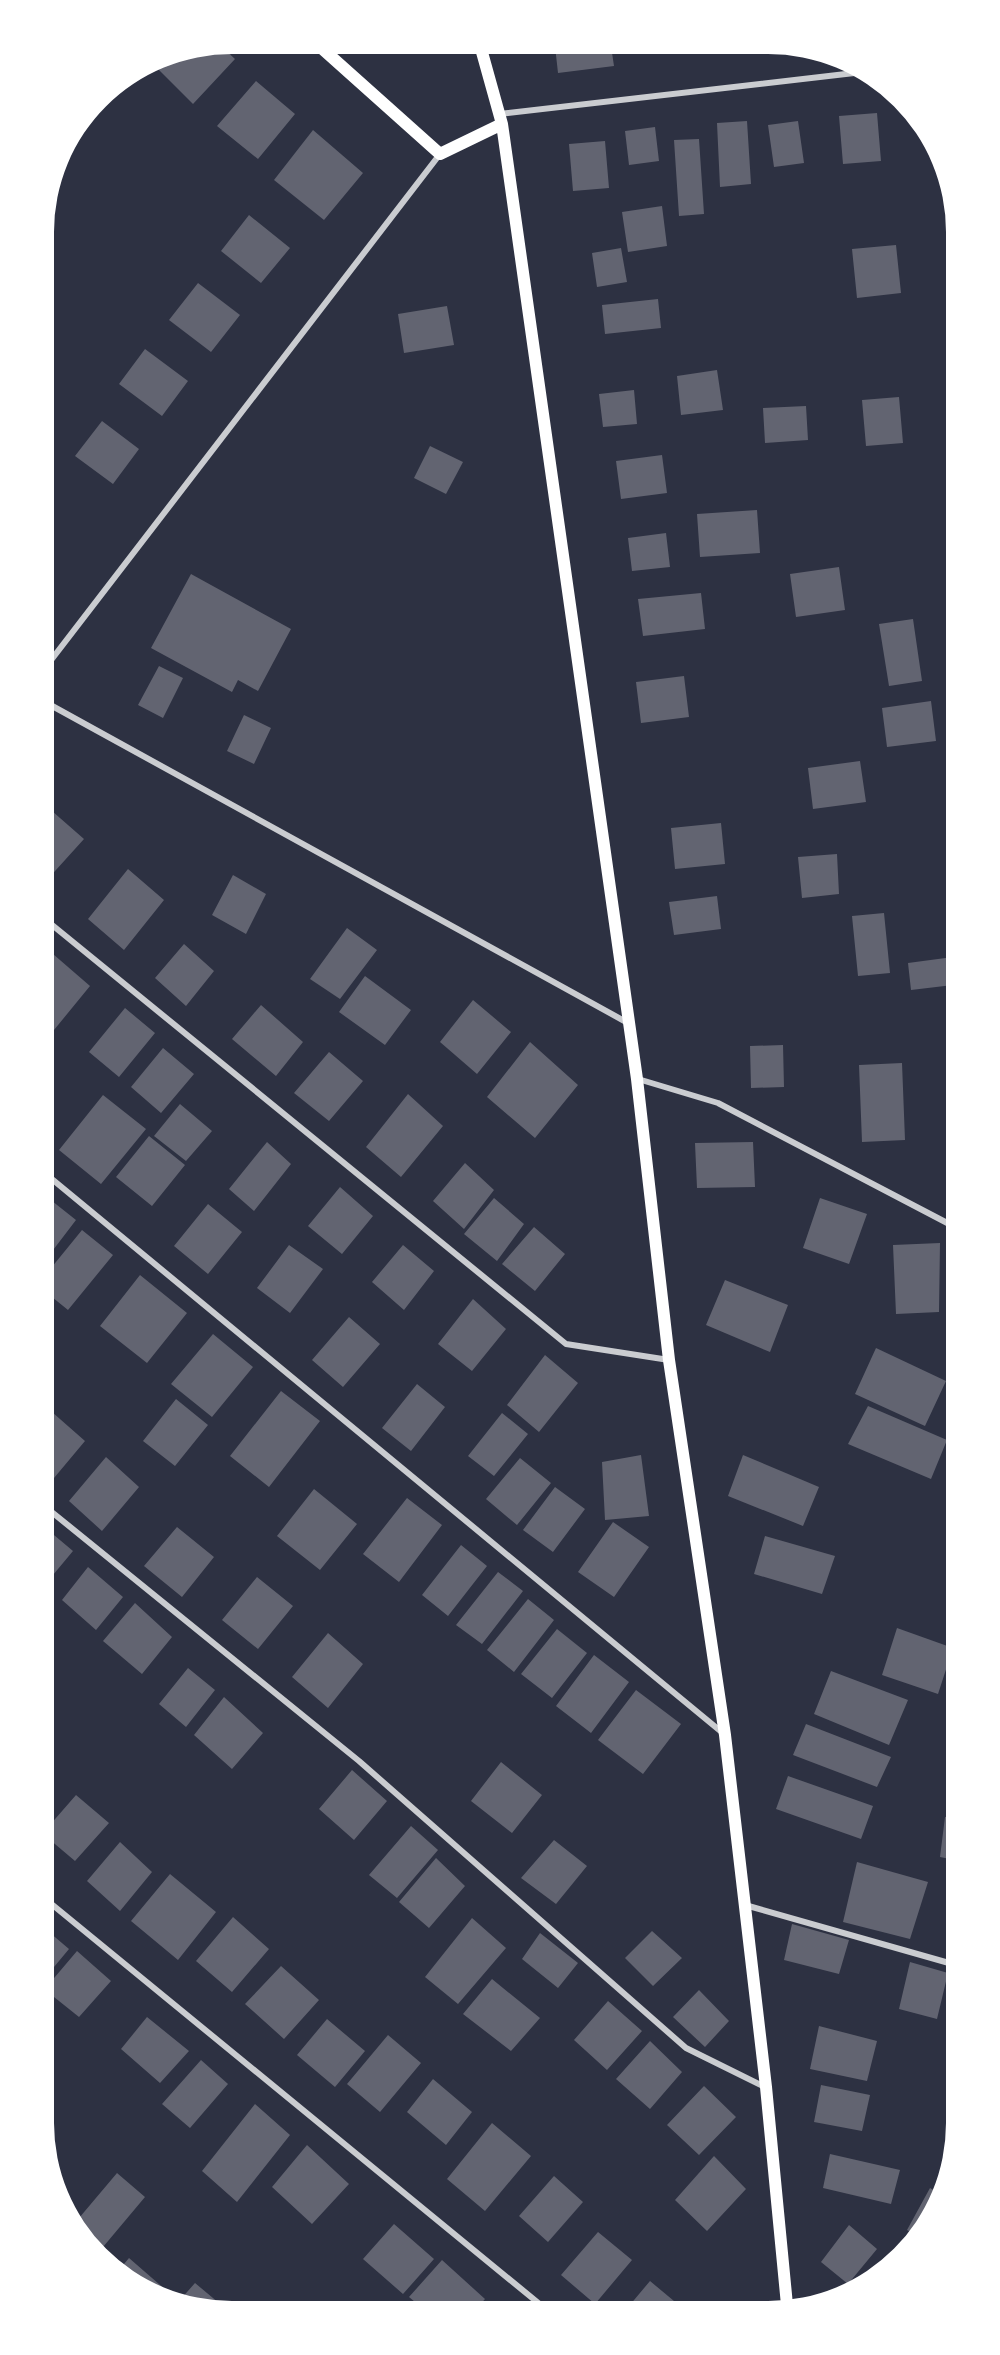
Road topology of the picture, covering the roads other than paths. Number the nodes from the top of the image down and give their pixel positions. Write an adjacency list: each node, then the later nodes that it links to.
1 (328, 54): 5 (main road)
2 (483, 54): 4 (main road)
3 (850, 74): 4 (street)
4 (501, 119): 5 (main road); 9 (main road)
5 (440, 154): 6 (street)
6 (54, 656)
7 (54, 707): 9 (street)
8 (54, 927): 13 (street)
9 (630, 1023): 10 (main road)
10 (637, 1079): 12 (street); 13 (main road)
11 (54, 1181): 15 (street)
12 (946, 1222)
13 (669, 1360): 15 (main road)
14 (54, 1514): 19 (street)
15 (725, 1735): 16 (main road)
16 (744, 1905): 18 (street); 19 (main road)
17 (54, 1906): 21 (street)
18 (946, 1962)
19 (766, 2087): 20 (main road)
20 (786, 2299)
21 (536, 2301)

